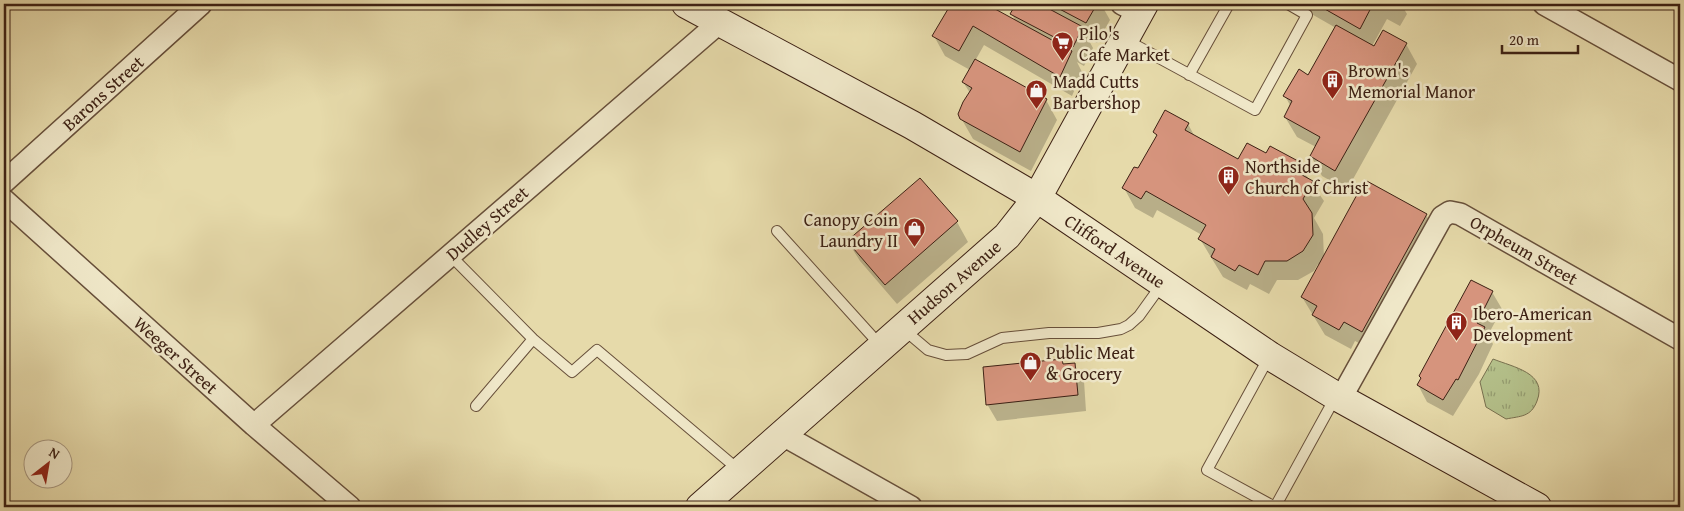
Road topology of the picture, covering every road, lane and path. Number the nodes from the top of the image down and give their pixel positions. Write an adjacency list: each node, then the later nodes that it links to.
1 (201, 4): 11 (street, Barons Street)
2 (686, 4): 7 (main road, Clifford Avenue)
3 (1229, 4): 9 (lane)
4 (1288, 4): 9 (lane)
5 (1544, 4): 10 (street)
6 (1135, 7): 8 (main road, Hudson Avenue)
7 (720, 22): 12 (main road, Clifford Avenue); 15 (street, Dudley Street)
8 (1125, 39): 9 (lane); 12 (main road, Hudson Avenue)
9 (1189, 74)
10 (1680, 80)
11 (4, 182)
12 (1037, 198): 16 (main road, Clifford Avenue); 17 (main road, Hudson Avenue)
13 (4, 200): 24 (street, Weeger Street)
14 (777, 231): 20 (lane)
15 (450, 255): 19 (lane); 24 (street, Dudley Street)
16 (1162, 284): 17 (lane); 21 (main road, Clifford Avenue)
17 (902, 328): 20 (main road, Hudson Avenue)
18 (1680, 338): 22 (street, Orpheum Street)
19 (533, 339): 23 (lane); 26 (lane)
20 (881, 346): 25 (main road, Hudson Avenue)
21 (1270, 356): 22 (main road, Clifford Avenue); 22 (lane)
22 (1339, 397): 30 (main road, Clifford Avenue)
23 (476, 406)
24 (254, 425): 27 (street, Weeger Street)
25 (783, 436): 26 (main road, Hudson Avenue); 29 (street)
26 (741, 472): 28 (main road, Hudson Avenue)
27 (350, 507)
28 (700, 507)
29 (911, 507)
30 (1537, 507)

